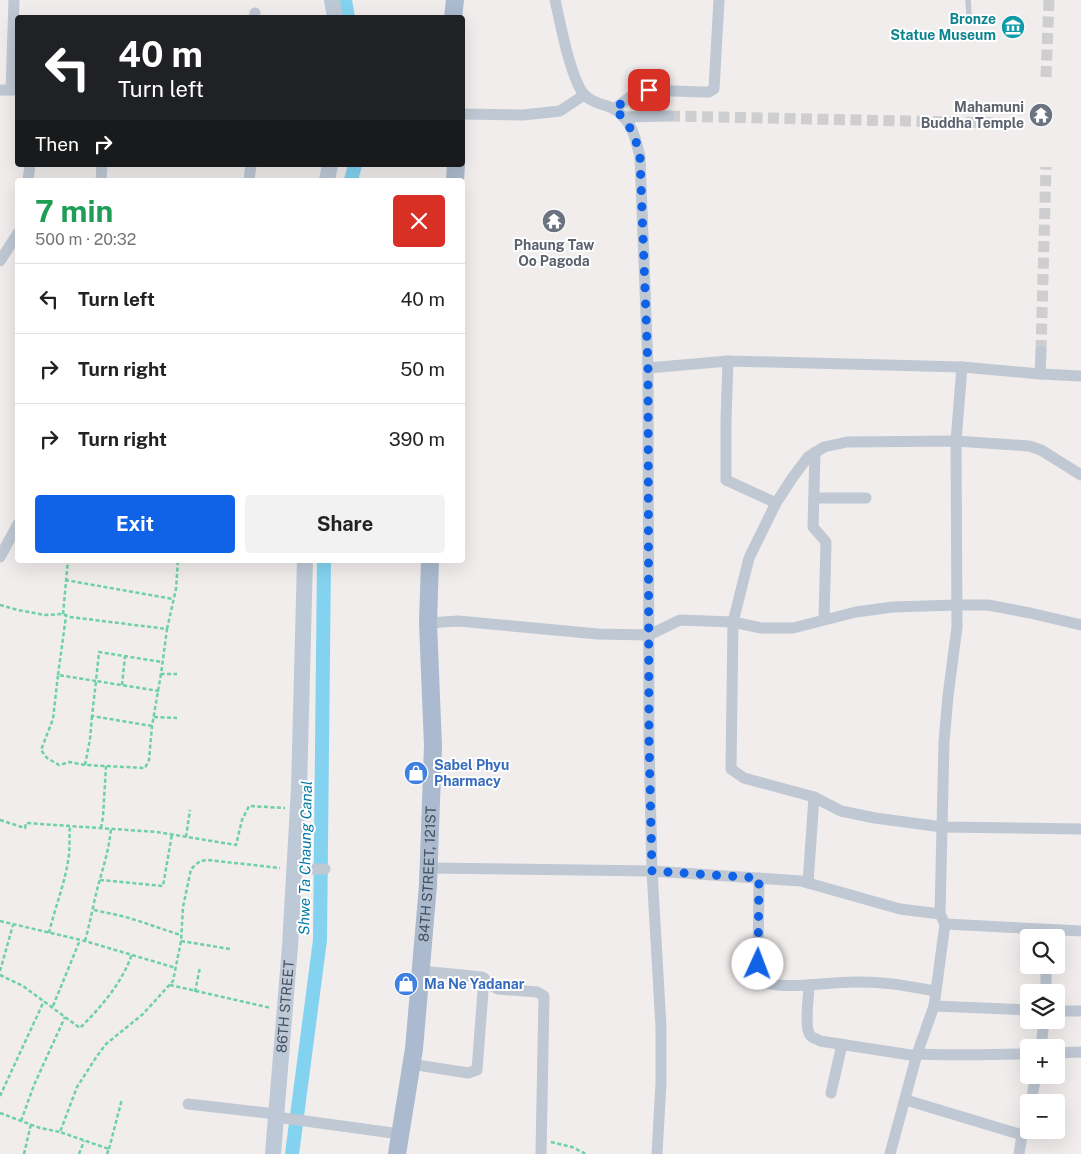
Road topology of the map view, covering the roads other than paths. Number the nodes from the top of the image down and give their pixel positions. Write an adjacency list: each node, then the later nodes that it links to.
1 (14, 0): 8 (street)
2 (332, 0): 6 (main road)
3 (554, 0): 9 (street)
4 (719, 0): 10 (street)
5 (968, 0): 7 (lane)
6 (335, 15)
7 (969, 16)
8 (9, 90)
9 (584, 94): 10 (street); 11 (street)
10 (614, 109): 13 (street)
11 (465, 114)
12 (670, 116): 13 (street)
13 (623, 117): 18 (street)
14 (15, 238): 15 (street)
15 (0, 261)
16 (1041, 351): 20 (street)
17 (728, 361): 18 (street); 19 (street); 27 (street)
18 (648, 368): 37 (street)
19 (962, 368): 20 (street); 22 (street)
20 (1040, 374): 21 (street)
21 (1081, 376)
22 (956, 441): 23 (street); 24 (street); 32 (street)
23 (815, 452): 25 (street); 27 (street)
24 (1081, 474)
25 (814, 498): 26 (street); 33 (street)
26 (866, 498)
27 (776, 503): 34 (street)
28 (15, 530): 29 (street)
29 (0, 557)
30 (305, 563): 42 (main road, 86TH STREET)
31 (430, 563): 35 (main road, 84TH STREET, 121ST)
32 (957, 605): 33 (street); 36 (street); 39 (street)
33 (824, 619): 34 (street)
34 (733, 622): 37 (street); 38 (street)
35 (428, 623): 37 (street); 41 (main road, 84TH STREET, 121ST)
36 (1081, 625)
37 (649, 635): 44 (street)
38 (814, 796): 39 (street); 46 (street)
39 (942, 827): 40 (street); 47 (street)
40 (1081, 829)
41 (429, 868): 44 (street); 51 (main road, 84TH STREET, 121ST)
42 (294, 869): 43 (street); 68 (main road, 86TH STREET)
43 (325, 870)
44 (652, 871): 45 (street); 75 (street)
45 (759, 878): 46 (street); 53 (street)
46 (808, 882): 47 (street)
47 (942, 919): 48 (street); 54 (street)
48 (1020, 930)
49 (1081, 931): 50 (street)
50 (1065, 932)
51 (421, 971): 52 (street); 64 (main road, 84TH STREET, 121ST)
52 (484, 978): 64 (street); 74 (street)
53 (809, 985): 54 (street); 59 (street)
54 (935, 991): 55 (street)
55 (934, 1006): 56 (street); 63 (street)
56 (1020, 1010)
57 (1065, 1011): 58 (street)
58 (1081, 1011)
59 (842, 1044): 63 (street); 65 (street)
60 (1081, 1052): 61 (street)
61 (1065, 1053)
62 (1020, 1054): 63 (street)
63 (917, 1055): 66 (street)
64 (411, 1064): 69 (main road, 84TH STREET, 121ST)
65 (831, 1093)
66 (906, 1100): 70 (street); 76 (street)
67 (188, 1104): 68 (street)
68 (280, 1117): 69 (street); 72 (main road, 86TH STREET)
69 (400, 1134): 73 (main road, 84TH STREET, 121ST)
70 (1020, 1134)
71 (1021, 1139): 77 (street)
72 (273, 1154)
73 (396, 1154)
74 (541, 1154)
75 (657, 1154)
76 (890, 1154)
77 (1019, 1154)

